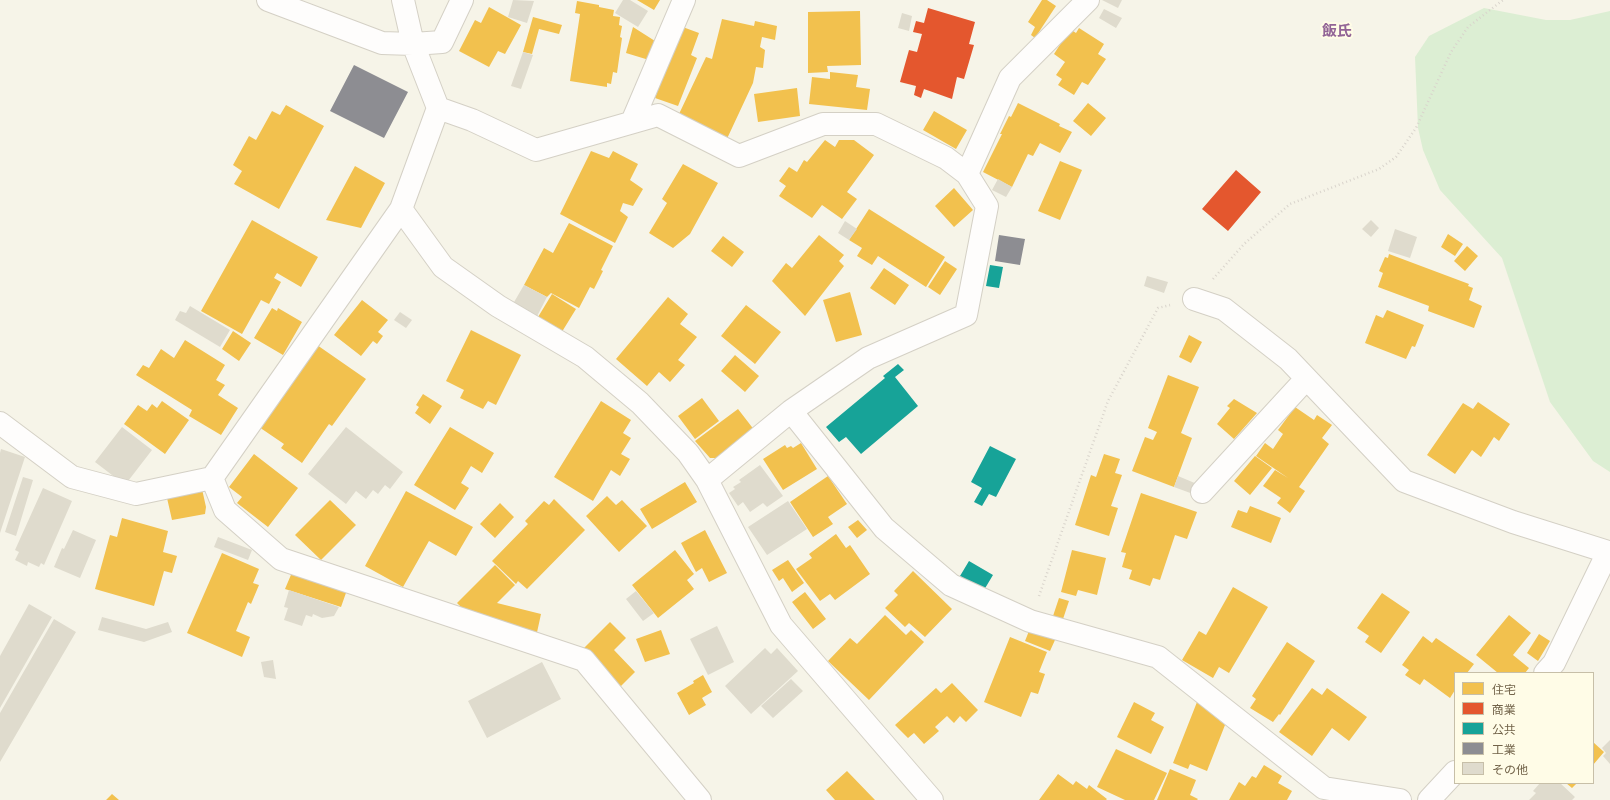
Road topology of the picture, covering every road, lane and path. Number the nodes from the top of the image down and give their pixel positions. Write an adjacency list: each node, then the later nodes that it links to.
1 (268, 0): 6 (street)
2 (403, 0): 6 (street)
3 (462, 0): 6 (street)
4 (684, 0): 8 (street)
5 (1088, 0): 9 (street)
6 (413, 44): 7 (street)
7 (438, 108): 8 (street); 10 (street)
8 (632, 122): 9 (street)
9 (967, 174): 13 (street)
10 (401, 208): 15 (street); 16 (street)
11 (1194, 299): 12 (street)
12 (1306, 379): 17 (street); 18 (street)
13 (791, 411): 16 (street); 22 (street)
14 (0, 423): 15 (street)
15 (212, 478): 20 (street)
16 (707, 480): 21 (street)
17 (1202, 492)
18 (1546, 672)
19 (1454, 773): 23 (street)
20 (700, 800)
21 (932, 800)
22 (1400, 800)
23 (1429, 800)

